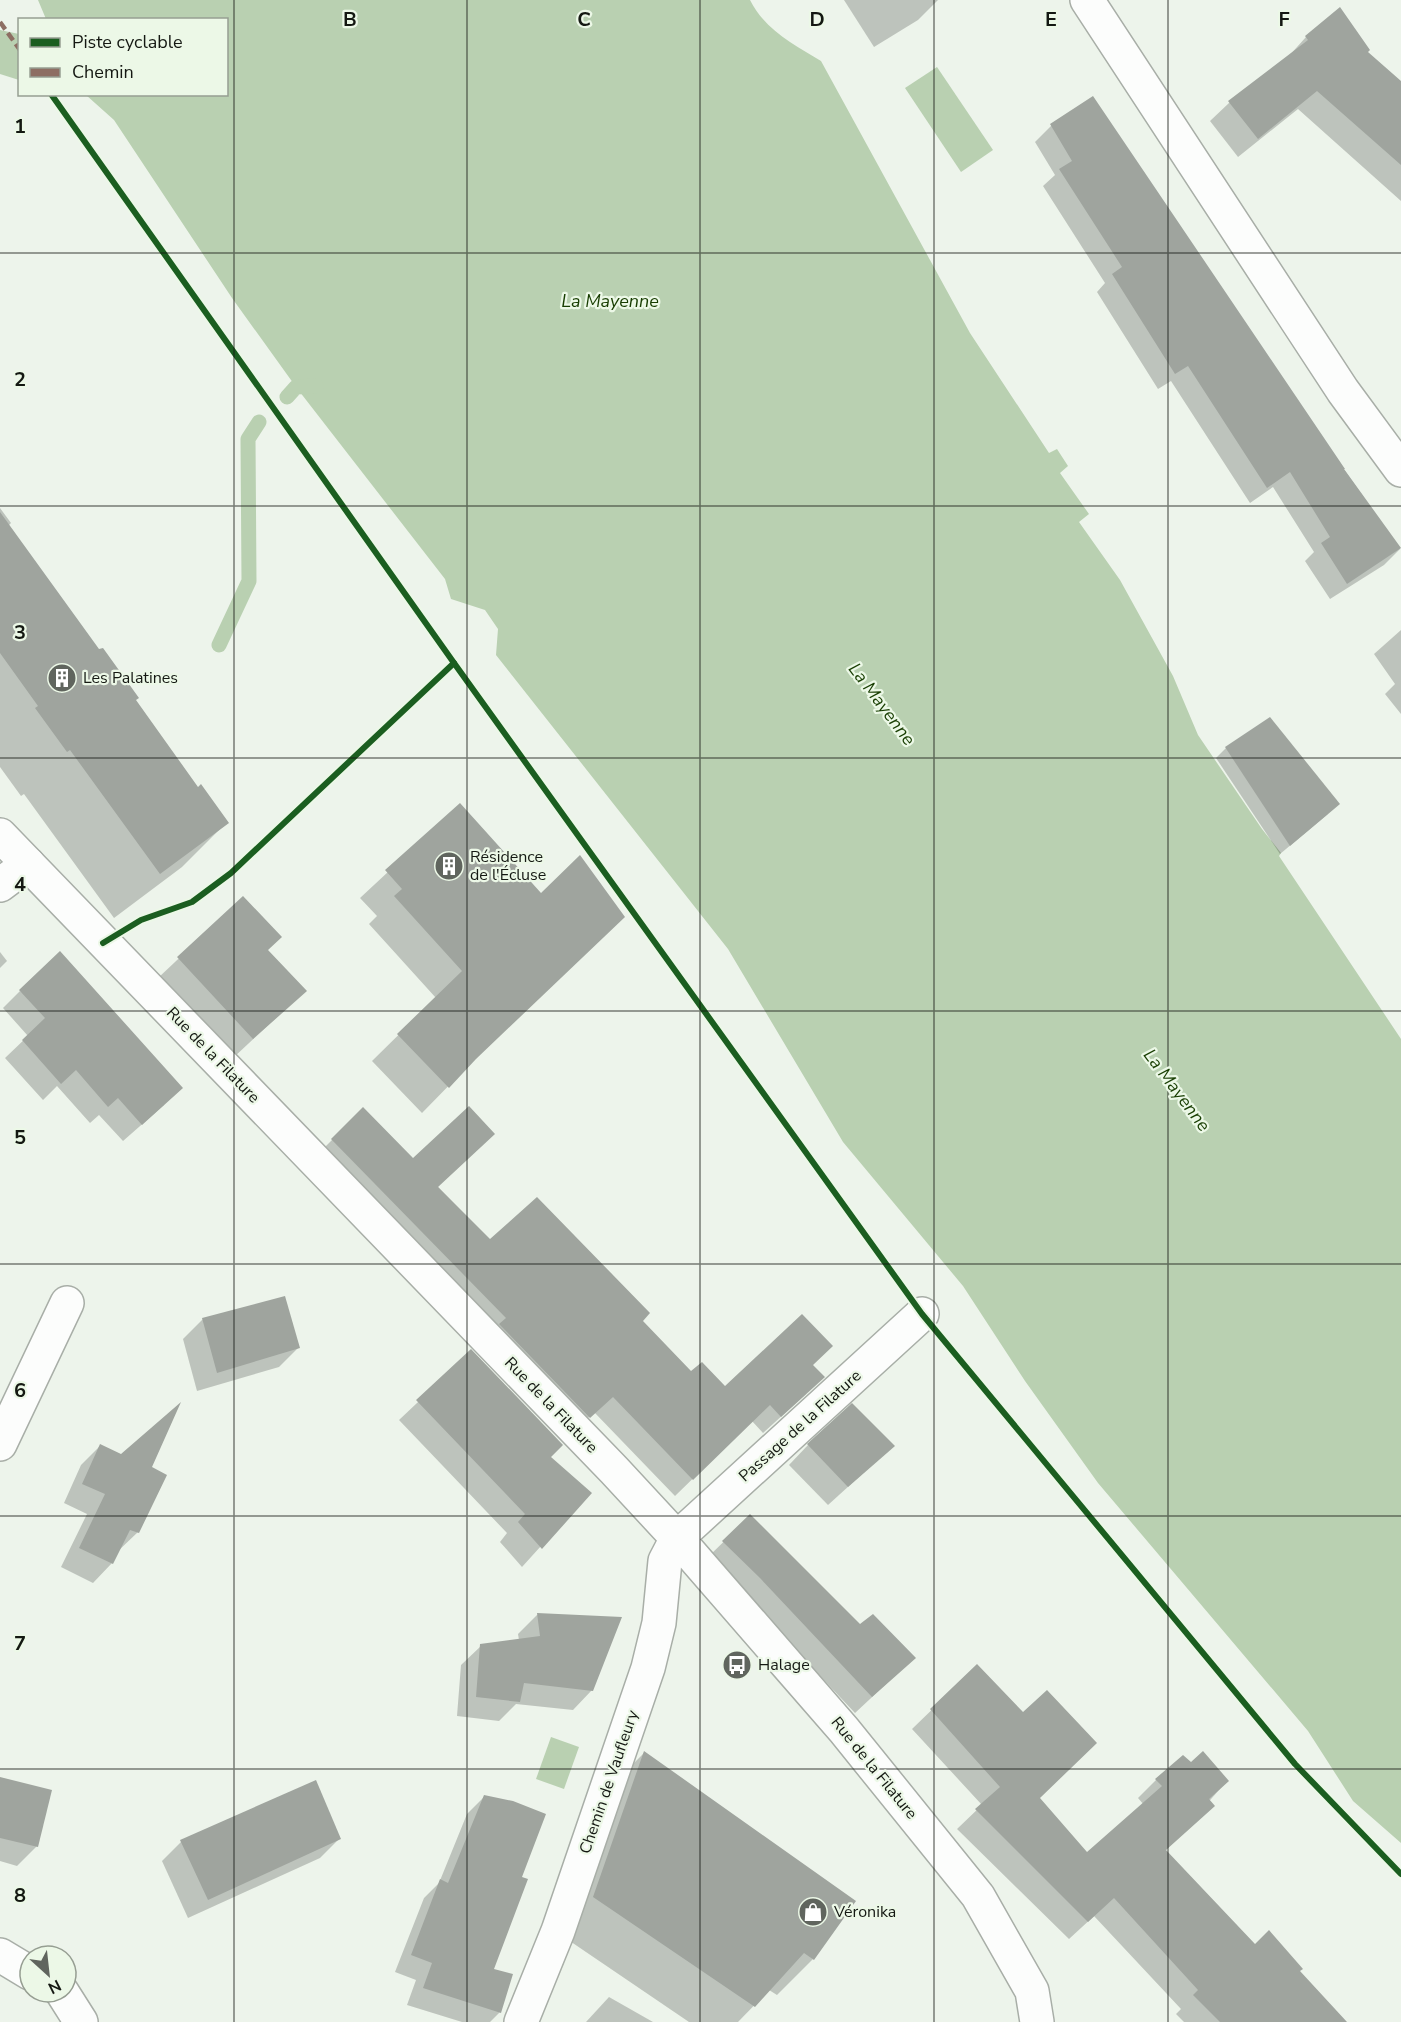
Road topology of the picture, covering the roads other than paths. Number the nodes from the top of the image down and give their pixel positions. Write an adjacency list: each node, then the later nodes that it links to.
1 (1087, 0): 2 (street)
2 (1401, 470)
3 (0, 835): 4 (street, Rue de la Filature)
4 (28, 864): 5 (street); 9 (street, Rue de la Filature)
5 (0, 885)
6 (67, 1303): 8 (street)
7 (922, 1314): 9 (street, Passage de la Filature)
8 (0, 1444)
9 (677, 1538): 14 (street, Chemin de Vaufleury); 15 (street, Rue de la Filature)
10 (0, 1955): 11 (street)
11 (18, 1966)
12 (70, 2004): 13 (street)
13 (81, 2022)
14 (521, 2022)
15 (1037, 2022)

